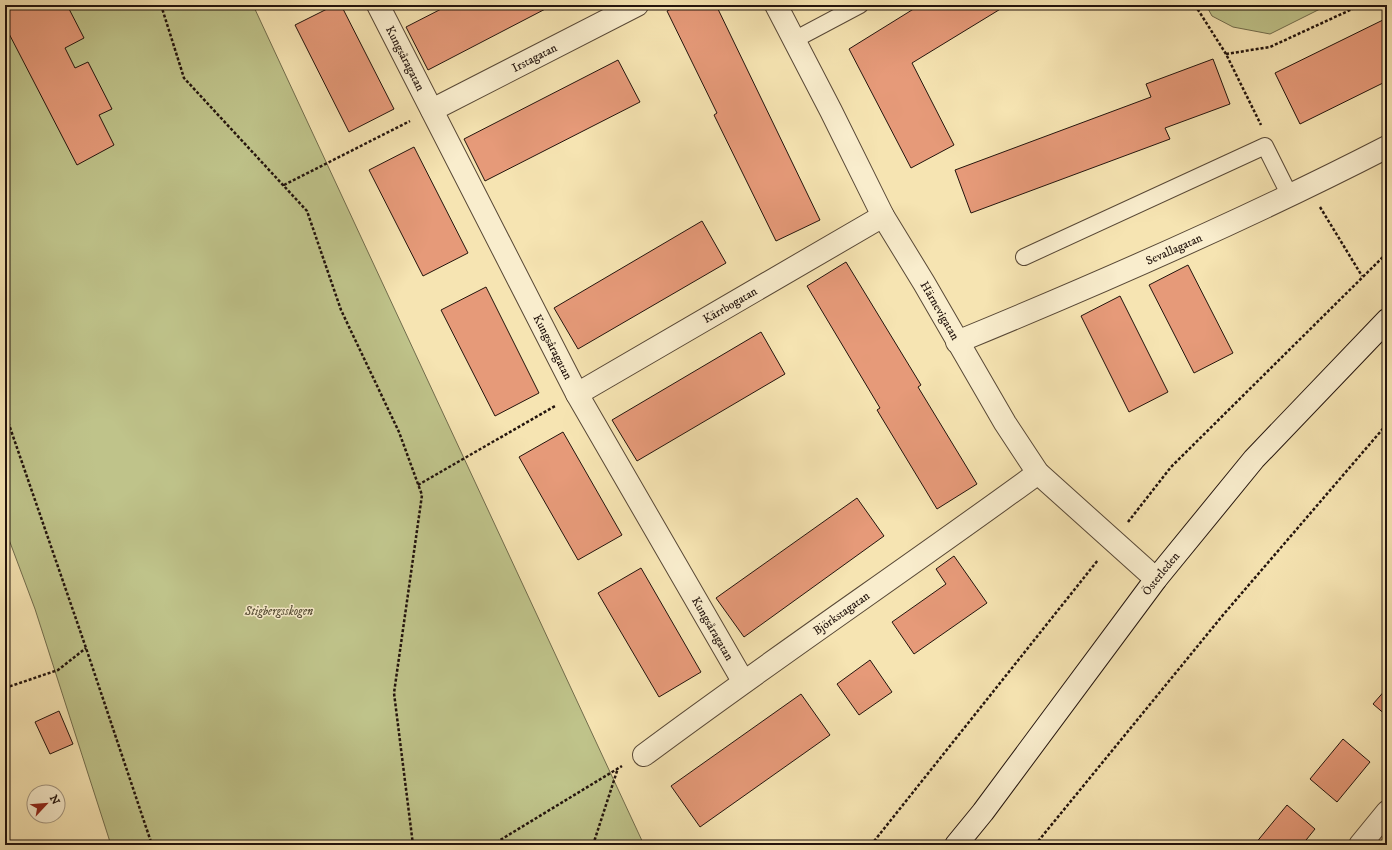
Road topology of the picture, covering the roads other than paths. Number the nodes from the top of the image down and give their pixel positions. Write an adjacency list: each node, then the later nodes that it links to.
1 (378, 5): 6 (street, Kungsåragatan)
2 (637, 5): 6 (street, Irstagatan)
3 (776, 5): 5 (street, Härnevigatan)
4 (860, 5): 5 (lane)
5 (794, 40): 9 (street, Härnevigatan)
6 (432, 110): 13 (street, Kungsåragatan)
7 (1387, 147): 8 (street, Sevallagatan)
8 (1290, 196): 10 (lane); 12 (street, Sevallagatan)
9 (882, 216): 12 (street, Härnevigatan); 13 (street, Kärrbogatan)
10 (1024, 256)
11 (1387, 320): 15 (street, Österleden)
12 (957, 342): 14 (street, Härnevigatan)
13 (576, 394): 16 (street, Kungsåragatan)
14 (1038, 473): 15 (street, Härnevigatan); 16 (street, Björkstagatan)
15 (1156, 578): 19 (street, Österleden)
16 (743, 681): 17 (street, Björkstagatan)
17 (644, 755)
18 (1387, 812): 20 (street)
19 (956, 845)
20 (1360, 845)

